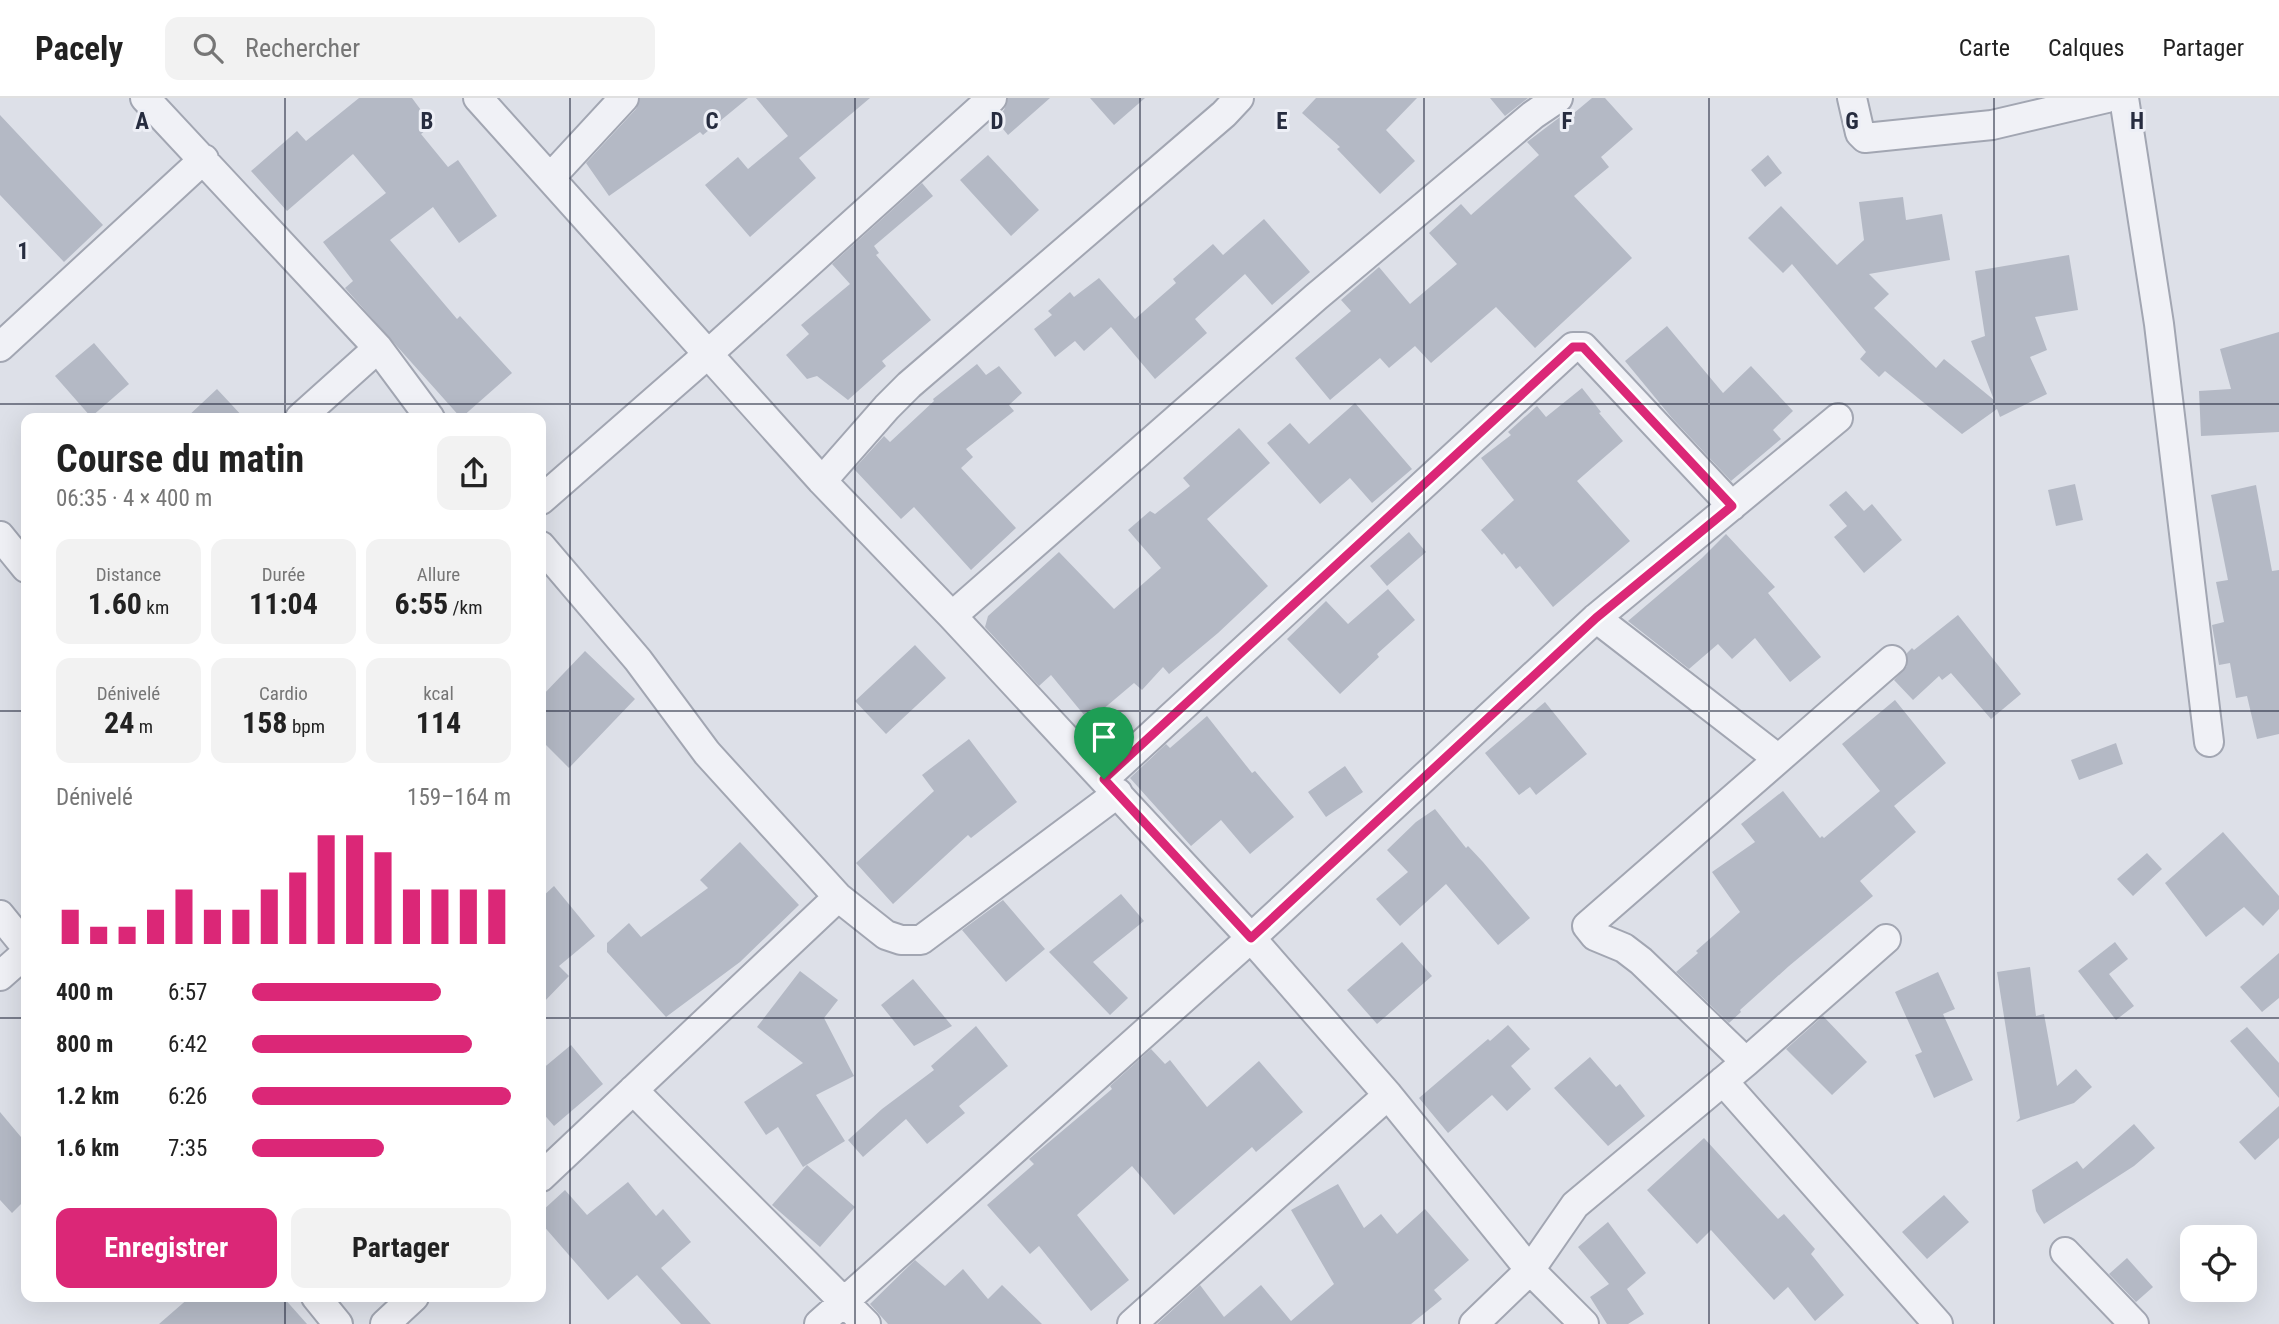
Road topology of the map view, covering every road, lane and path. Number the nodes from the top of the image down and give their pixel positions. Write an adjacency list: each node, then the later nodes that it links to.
1 (145, 98): 10 (street)
2 (478, 98): 11 (street)
3 (624, 98): 11 (street)
4 (992, 98): 14 (street)
5 (1240, 98): 18 (street)
6 (1558, 98): 24 (street)
7 (1852, 98): 8 (street)
8 (2107, 98)
9 (2124, 98): 27 (street)
10 (204, 159): 12 (street); 13 (street)
11 (550, 178): 14 (street)
12 (0, 347)
13 (378, 348): 15 (street); 16 (street)
14 (708, 354): 18 (street); 19 (street)
15 (306, 413)
16 (426, 413)
17 (1838, 418): 20 (street)
18 (822, 481): 24 (street)
19 (546, 496)
20 (1732, 506): 25 (street); 29 (street)
21 (0, 536): 23 (street)
22 (546, 553): 30 (street)
23 (21, 562)
24 (952, 616): 29 (street)
25 (1596, 618): 28 (street); 32 (street)
26 (1892, 660): 28 (street)
27 (2209, 742)
28 (1777, 758): 37 (street)
29 (1111, 786): 30 (street); 32 (street)
30 (838, 897): 39 (street)
31 (0, 915): 34 (street)
32 (1251, 938): 40 (street); 44 (street)
33 (1886, 939): 37 (street)
34 (21, 941)
35 (21, 957): 36 (street)
36 (0, 976)
37 (1746, 1062): 38 (street)
38 (1723, 1081): 43 (street); 54 (street)
39 (633, 1090): 41 (street); 44 (street)
40 (1388, 1095): 43 (street); 51 (street)
41 (546, 1172)
42 (2065, 1252): 55 (street)
43 (1530, 1270): 52 (street); 53 (street)
44 (844, 1301): 49 (street); 50 (street)
45 (320, 1302): 47 (street)
46 (409, 1302): 48 (street)
47 (338, 1324)
48 (385, 1324)
49 (819, 1324)
50 (866, 1324)
51 (1132, 1324)
52 (1474, 1324)
53 (1584, 1324)
54 (1938, 1324)
55 (2134, 1324)

